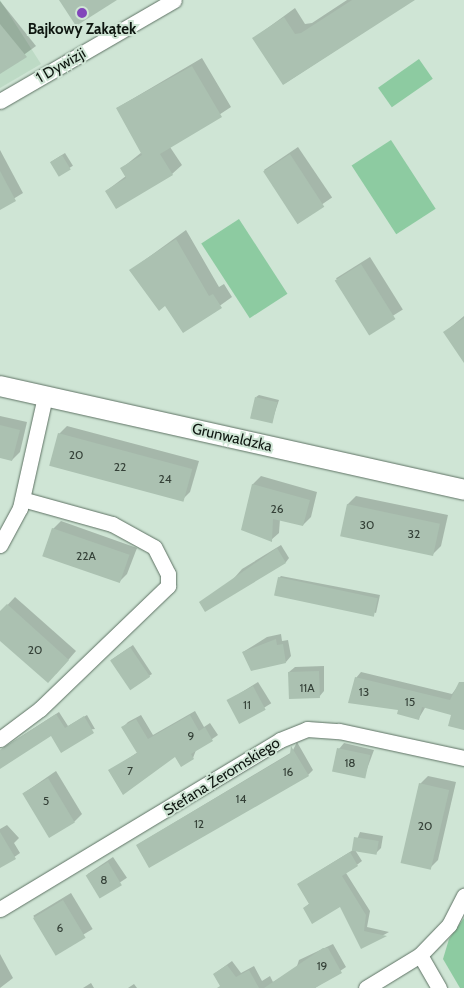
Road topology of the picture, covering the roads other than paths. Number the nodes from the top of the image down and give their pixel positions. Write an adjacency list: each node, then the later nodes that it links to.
1 (174, 0): 2 (street, 1 Dywizji)
2 (0, 101)
3 (0, 386): 4 (street, Grunwaldzka)
4 (45, 396): 5 (street, Grunwaldzka); 6 (street)
5 (464, 490)
6 (22, 499): 7 (street); 8 (street)
7 (0, 545)
8 (0, 739)
9 (464, 758): 11 (street, Stefana Żeromskiego)
10 (464, 896): 12 (street)
11 (0, 909)
12 (420, 955): 13 (street); 14 (street)
13 (366, 988)
14 (439, 988)

